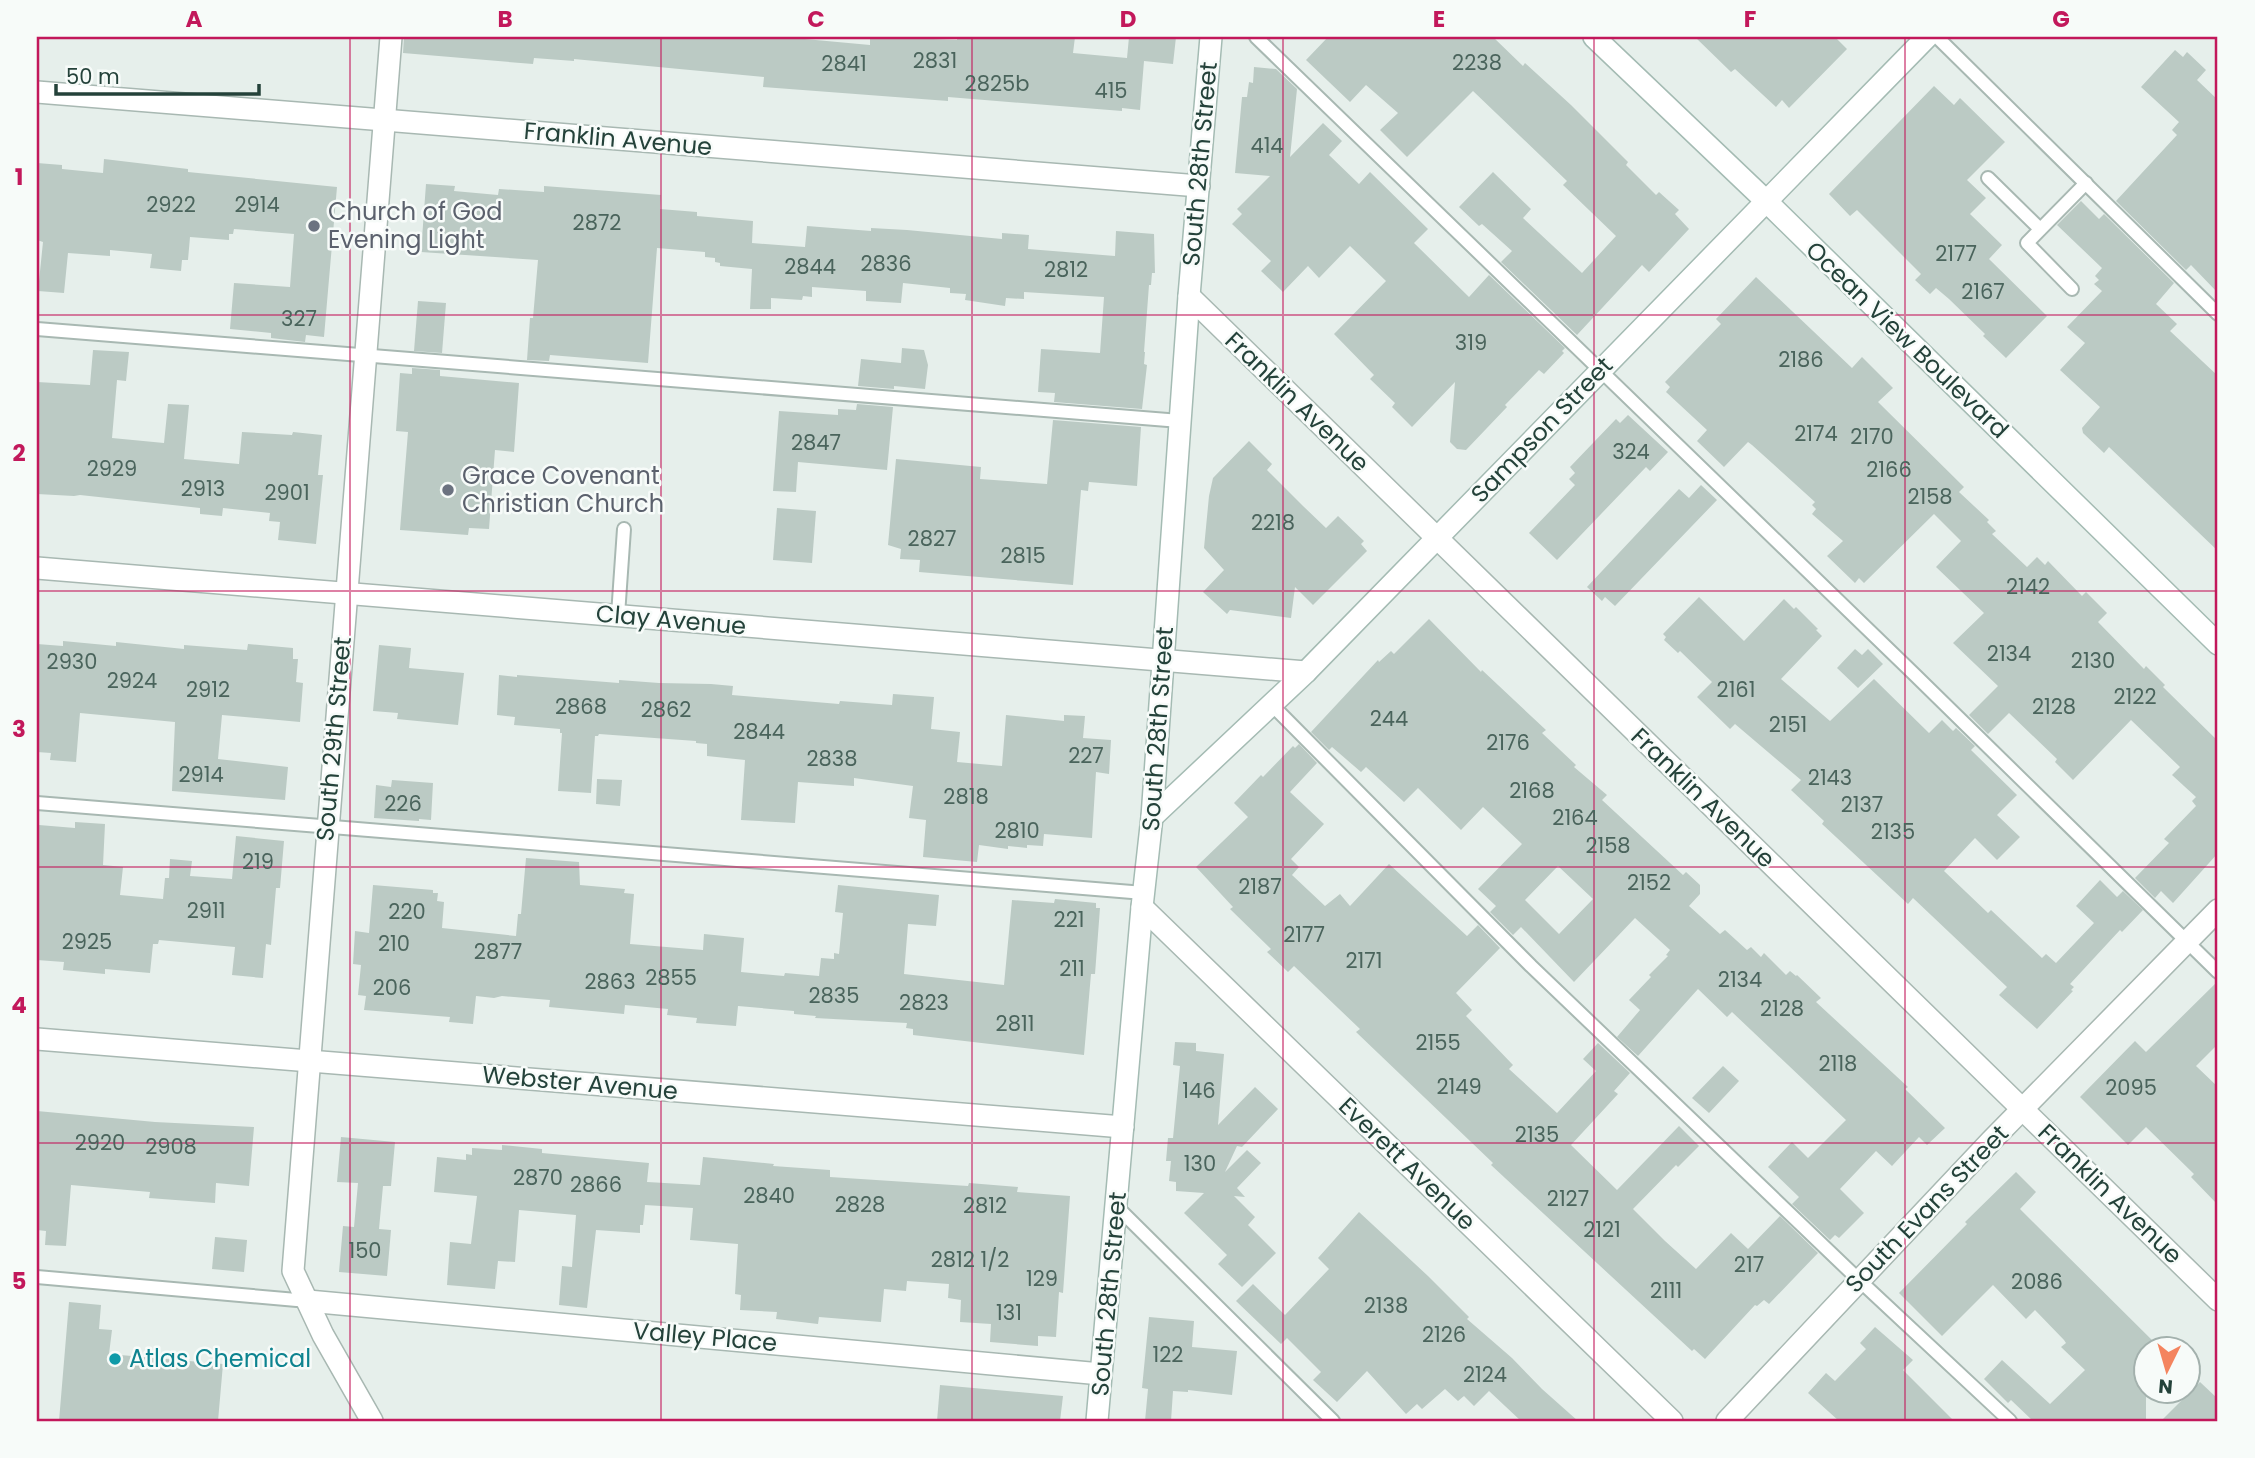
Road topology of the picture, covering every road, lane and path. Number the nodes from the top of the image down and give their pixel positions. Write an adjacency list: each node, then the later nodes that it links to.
1 (391, 37): 8 (street, South 29th Street)
2 (1210, 37): 11 (street, South 28th Street)
3 (1256, 37): 19 (lane)
4 (1594, 37): 12 (street, Ocean View Boulevard)
5 (1927, 37): 12 (street, Sampson Street)
6 (1937, 37): 10 (lane)
7 (37, 92): 8 (street, Franklin Avenue)
8 (384, 121): 11 (street, Franklin Avenue); 18 (street, South 29th Street)
9 (1988, 178): 13 (lane)
10 (2086, 183): 13 (lane); 16 (lane)
11 (1199, 186): 15 (street, South 28th Street)
12 (1766, 201): 19 (street, Sampson Street); 26 (street, Ocean View Boulevard)
13 (2040, 229): 14 (lane)
14 (2072, 289)
15 (1189, 296): 20 (street, South 28th Street); 22 (street, Franklin Avenue)
16 (2218, 314)
17 (37, 330): 18 (lane)
18 (364, 356): 20 (lane); 24 (street, South 29th Street)
19 (1601, 370): 22 (street, Sampson Street); 35 (lane)
20 (1180, 421): 27 (street, South 28th Street)
21 (624, 530): 25 (lane)
22 (1437, 538): 28 (street, Sampson Street); 39 (street, Franklin Avenue)
23 (37, 568): 24 (street, Clay Avenue)
24 (346, 593): 25 (street, Clay Avenue); 32 (street, South 29th Street)
25 (618, 615): 27 (street, Clay Avenue)
26 (2218, 644)
27 (1164, 660): 28 (street, Clay Avenue); 31 (street, South 28th Street)
28 (1306, 672): 29 (street, Sampson Street)
29 (1271, 704): 31 (street, Sampson Street); 43 (lane)
30 (37, 803): 32 (lane)
31 (1152, 817): 33 (street, South 28th Street)
32 (327, 827): 33 (lane); 38 (street, South 29th Street)
33 (1143, 900): 40 (street, South 28th Street); 50 (street, Everett Avenue)
34 (2218, 910): 35 (street, South Evans Street)
35 (2187, 942): 36 (lane); 39 (street, South Evans Street)
36 (2218, 972)
37 (37, 1039): 38 (street, Webster Avenue)
38 (308, 1061): 40 (street, Webster Avenue); 45 (street, South 29th Street)
39 (2023, 1109): 43 (street, South Evans Street); 44 (street, Franklin Avenue)
40 (1124, 1128): 41 (street, South 28th Street)
41 (1117, 1207): 46 (street, South 28th Street); 49 (lane)
42 (37, 1277): 45 (lane)
43 (1859, 1280): 51 (street, South Evans Street); 52 (lane)
44 (2218, 1300)
45 (308, 1301): 46 (street, Valley Place); 47 (street, South 29th Street)
46 (1101, 1374): 48 (street, South 28th Street)
47 (372, 1421)
48 (1097, 1421)
49 (1333, 1421)
50 (1672, 1421)
51 (1727, 1421)
52 (2010, 1421)

